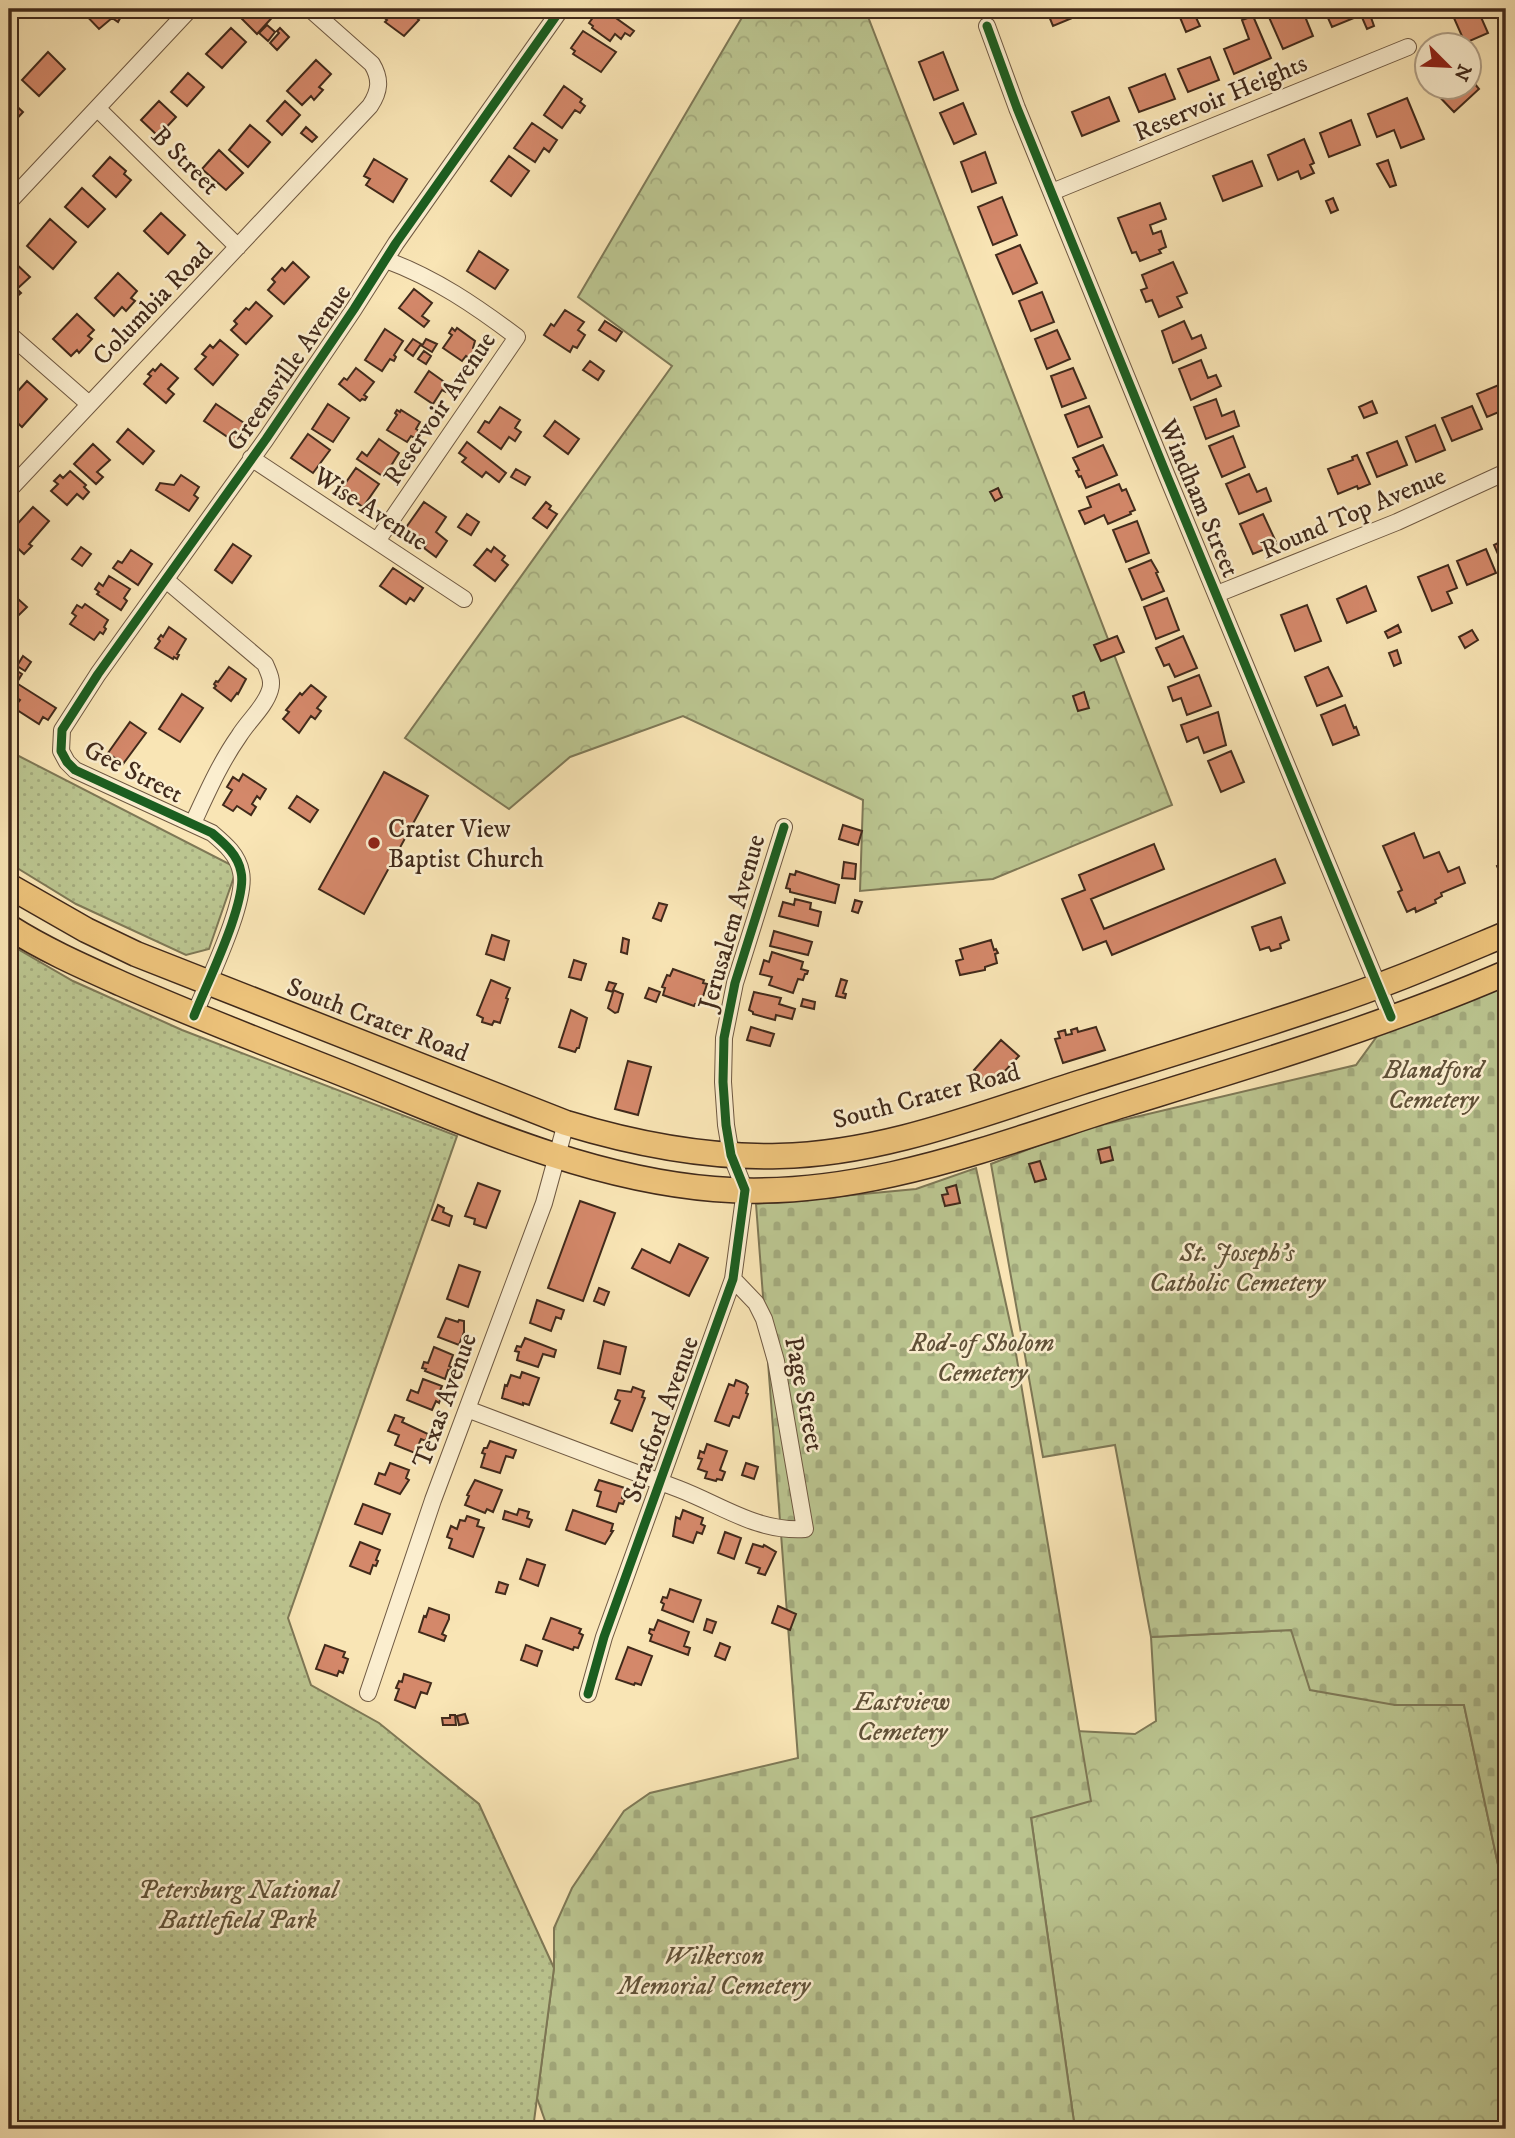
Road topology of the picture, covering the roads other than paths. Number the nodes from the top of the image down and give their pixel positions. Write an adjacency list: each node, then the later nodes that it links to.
1 (190, 9): 6 (street)
2 (310, 9): 9 (street, Columbia Road)
3 (561, 9): 10 (street, Greensville Avenue)
4 (987, 26): 7 (street, Windham Street)
5 (1408, 47): 7 (street, Reservoir Heights)
6 (98, 109): 8 (street); 9 (street, B Street)
7 (1052, 192): 18 (street, Windham Street)
8 (9, 202)
9 (238, 247): 12 (street, Columbia Road)
10 (386, 260): 13 (street, Greensville Avenue); 16 (street, Reservoir Avenue)
11 (9, 334): 12 (street)
12 (89, 404): 15 (street, Columbia Road)
13 (251, 458): 16 (street, Wise Avenue); 17 (street, Greensville Avenue)
14 (1506, 472): 18 (street, Round Top Avenue)
15 (9, 490)
16 (377, 541): 19 (street, Wise Avenue)
17 (166, 580): 20 (street, Greensville Avenue); 21 (street)
18 (1217, 594): 28 (street, Windham Street)
19 (464, 599)
20 (61, 751): 21 (street, Gee Street)
21 (192, 824): 27 (street, Gee Street)
22 (784, 827): 32 (street, Jerusalem Avenue)
23 (9, 886): 27 (main road, South Crater Road)
24 (9, 928): 29 (main road)
25 (1506, 934): 28 (main road, South Crater Road)
26 (1506, 973): 30 (main road)
27 (207, 983): 29 (street, Gee Street); 31 (main road, South Crater Road)
28 (1378, 986): 30 (street, Windham Street); 32 (main road, South Crater Road)
29 (194, 1016): 33 (main road)
30 (1391, 1017): 34 (main road)
31 (566, 1123): 32 (main road, South Crater Road); 33 (street, Texas Avenue)
32 (731, 1155): 34 (street, Stratford Avenue)
33 (558, 1156): 34 (main road); 36 (street, Texas Avenue)
34 (745, 1190): 35 (street, Stratford Avenue)
35 (733, 1279): 37 (street, Stratford Avenue); 37 (street, Page Street)
36 (467, 1409): 37 (street); 38 (street, Texas Avenue)
37 (659, 1481): 39 (street, Stratford Avenue)
38 (368, 1693)
39 (588, 1694)

